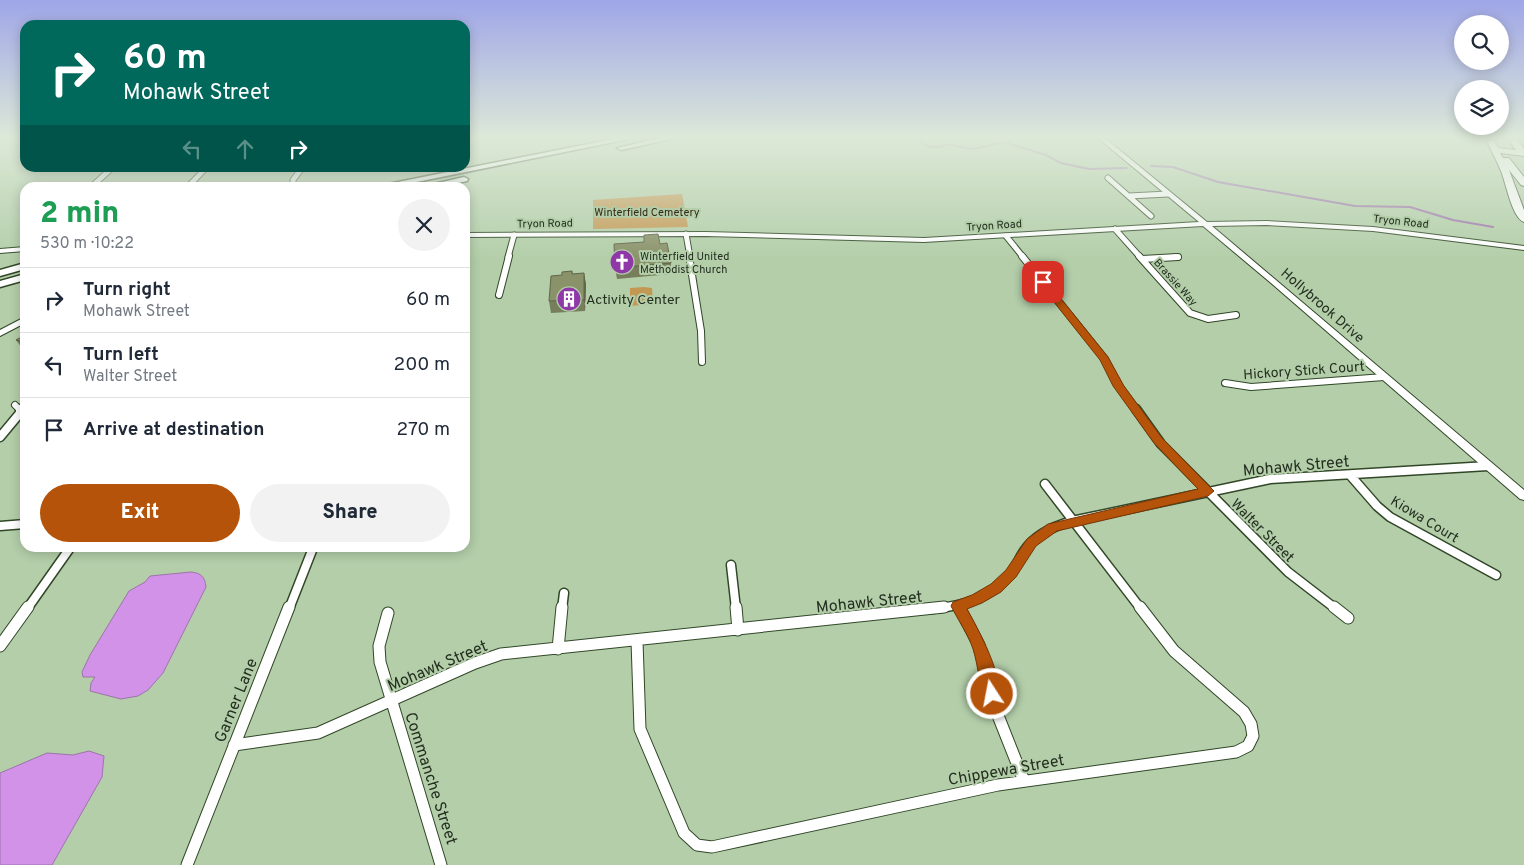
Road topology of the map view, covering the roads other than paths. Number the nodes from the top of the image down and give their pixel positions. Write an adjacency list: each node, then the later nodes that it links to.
1 (419, 178): 7 (main road)
2 (421, 178): 8 (main road)
3 (467, 178): 9 (main road)
4 (1108, 178): 11 (street)
5 (1149, 178): 10 (street, Hollybrook Drive)
6 (1508, 178): 13 (highway)
7 (401, 182)
8 (422, 182)
9 (449, 182)
10 (1168, 194): 11 (street); 14 (street, Hollybrook Drive)
11 (1129, 196): 12 (street)
12 (1151, 216)
13 (1524, 219)
14 (1204, 224): 15 (street, Tryon Road); 21 (street, Tryon Road); 34 (street, Hollybrook Drive)
15 (1115, 229): 19 (street, Tryon Road); 24 (street, Brassie Way)
16 (686, 234): 18 (street, Tryon Road); 19 (street, Tryon Road); 33 (street)
17 (470, 235): 18 (street, Tryon Road)
18 (514, 235): 29 (street)
19 (1006, 236): 41 (street, Walter Street)
20 (20, 248): 22 (street)
21 (1524, 248)
22 (0, 251)
23 (1178, 257): 24 (street)
24 (1142, 258): 30 (street, Brassie Way)
25 (20, 267): 26 (main road)
26 (0, 273)
27 (20, 279): 28 (main road)
28 (0, 284)
29 (499, 295)
30 (1236, 315)
31 (20, 323): 32 (street)
32 (0, 333)
33 (702, 362)
34 (1384, 377): 35 (street, Hickory Stick Court); 38 (street, Hollybrook Drive)
35 (1225, 383)
36 (15, 405): 37 (street)
37 (0, 437)
38 (1488, 466): 39 (street, Mohawk Street); 42 (street, Hollybrook Drive)
39 (1350, 475): 41 (street, Mohawk Street); 49 (street, Kiowa Court)
40 (1045, 484): 43 (street)
41 (1208, 491): 43 (street, Mohawk Street); 53 (street, Walter Street)
42 (1524, 496)
43 (1072, 521): 51 (street, Mohawk Street); 60 (street, Chippewa Street)
44 (20, 524): 45 (street)
45 (0, 526)
46 (67, 552): 56 (street)
47 (311, 552): 59 (street, Garner Lane)
48 (731, 565): 54 (street)
49 (1496, 575)
50 (564, 594): 57 (street)
51 (958, 606): 54 (street, Mohawk Street); 60 (street)
52 (388, 613): 58 (street, Commanche Street)
53 (1348, 618)
54 (738, 630): 55 (street, Mohawk Street)
55 (637, 641): 57 (street, Mohawk Street); 60 (street, Chippewa Street)
56 (0, 646)
57 (558, 648): 58 (street, Mohawk Street)
58 (390, 701): 59 (street, Mohawk Street); 62 (street, Commanche Street)
59 (234, 745): 61 (street, Garner Lane)
60 (1024, 781)
61 (187, 865)
62 (441, 865)

